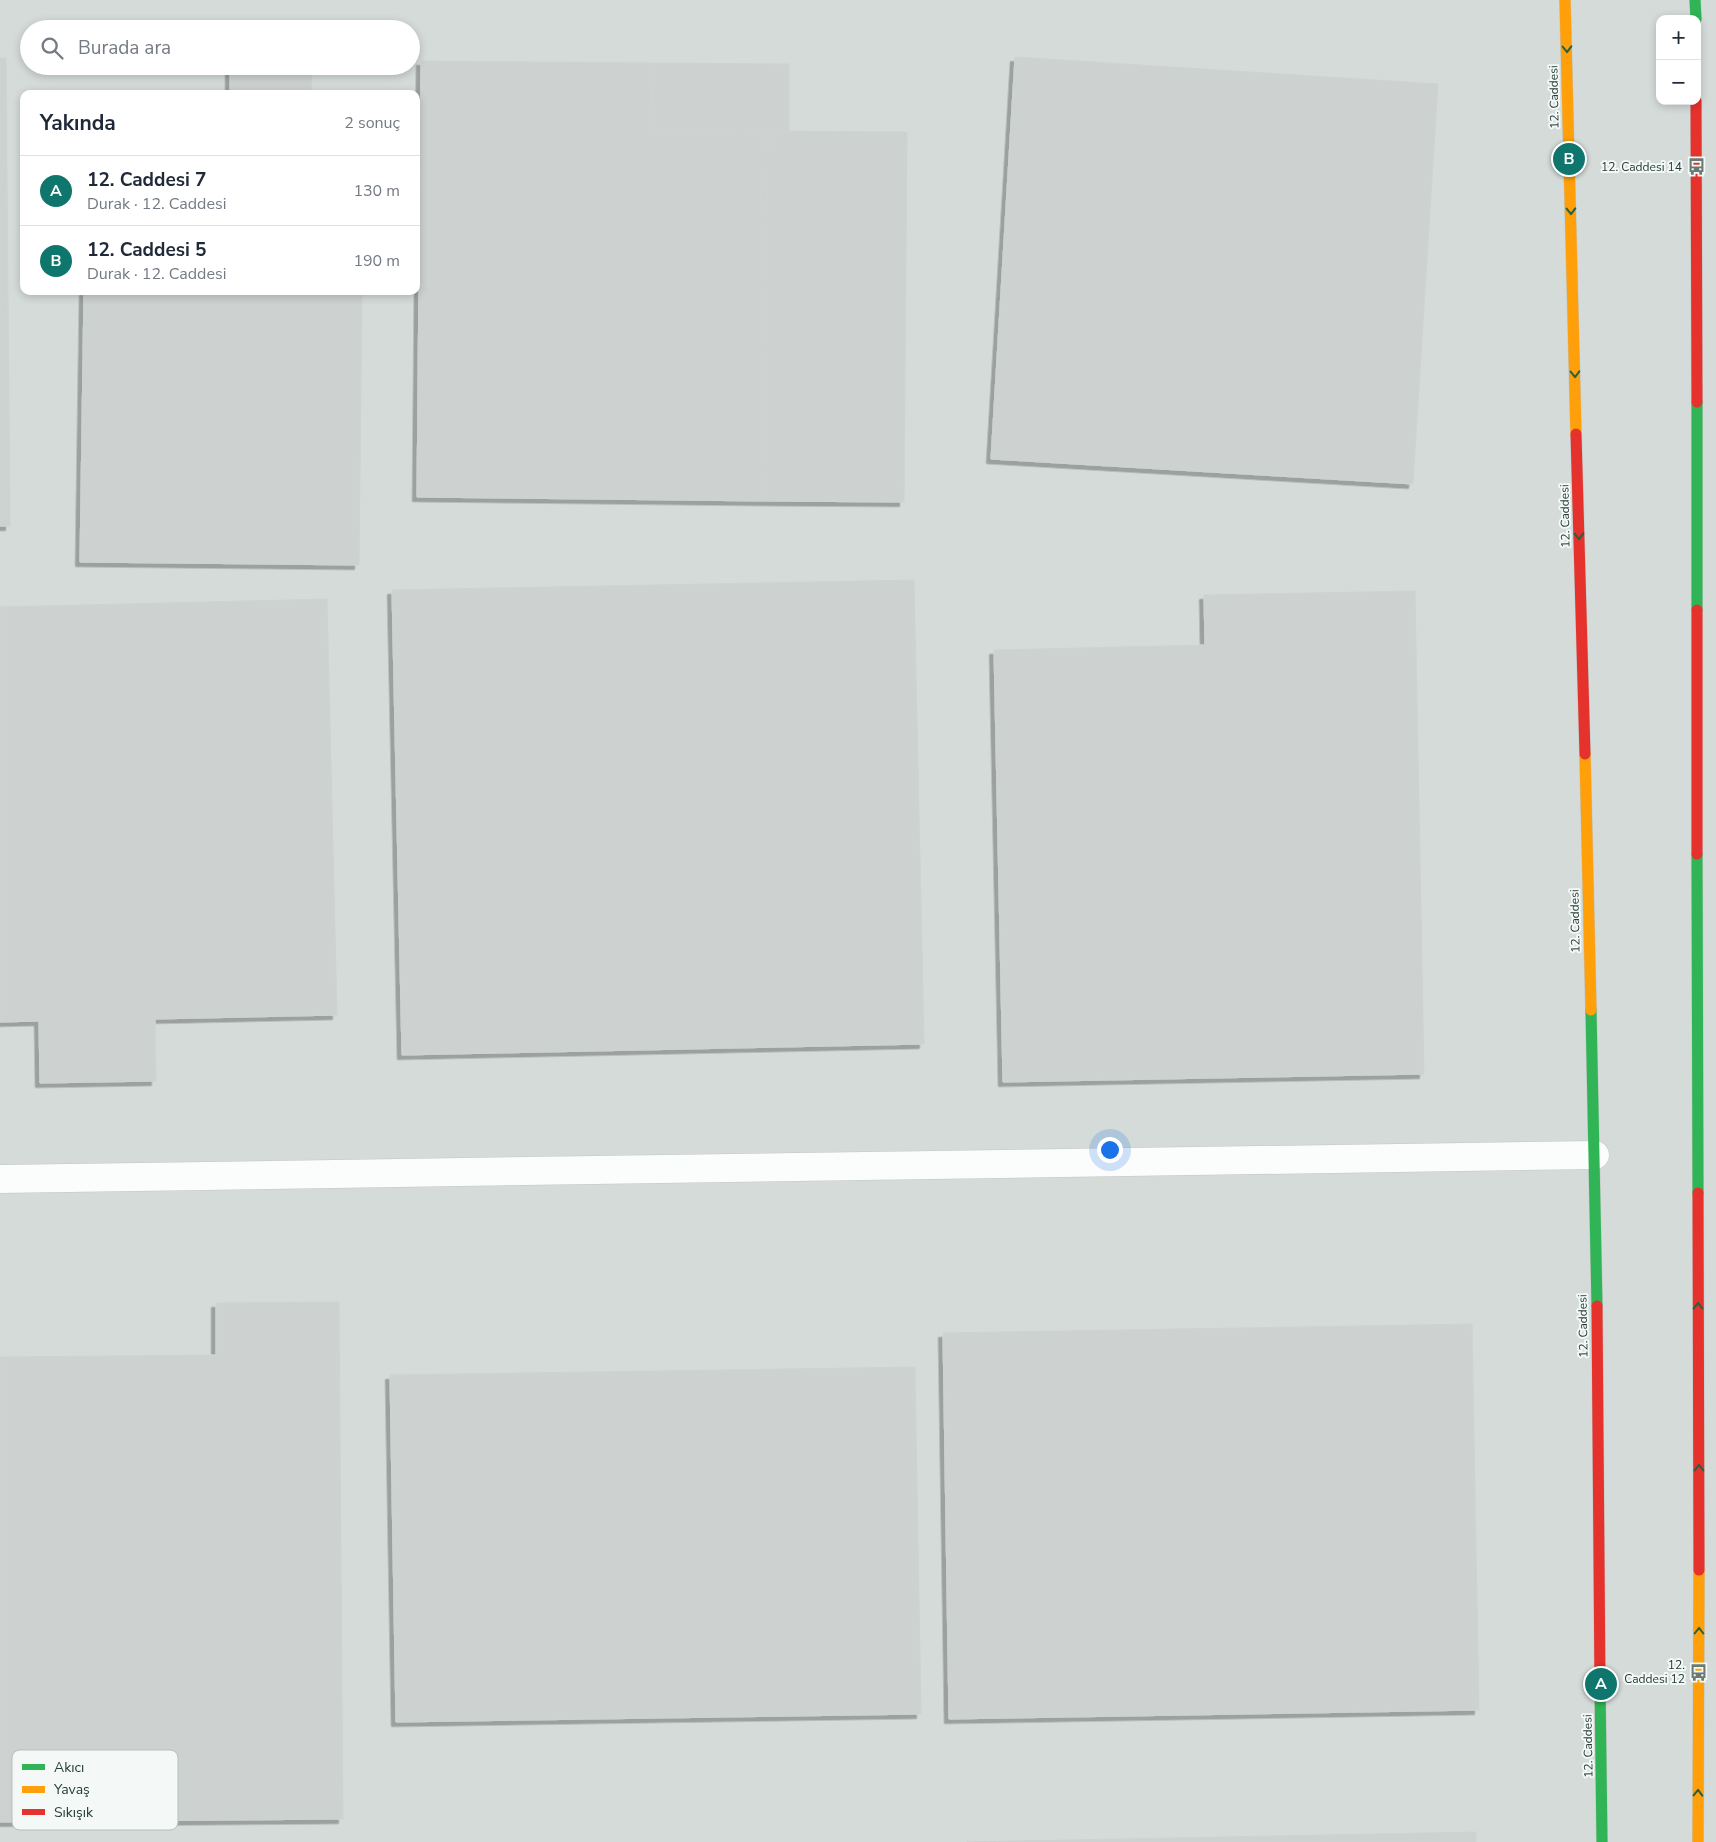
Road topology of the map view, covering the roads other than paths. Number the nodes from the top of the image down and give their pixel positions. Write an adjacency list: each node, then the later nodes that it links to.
1 (1565, 0): 5 (street, 12. Caddesi, one-way to 5)
2 (1696, 0): 3 (street)
3 (1696, 15)
4 (1696, 105): 8 (street, one-way to 4)
5 (1595, 1155): 6 (street); 7 (street, 12. Caddesi)
6 (0, 1179)
7 (1602, 1842)
8 (1698, 1842)

